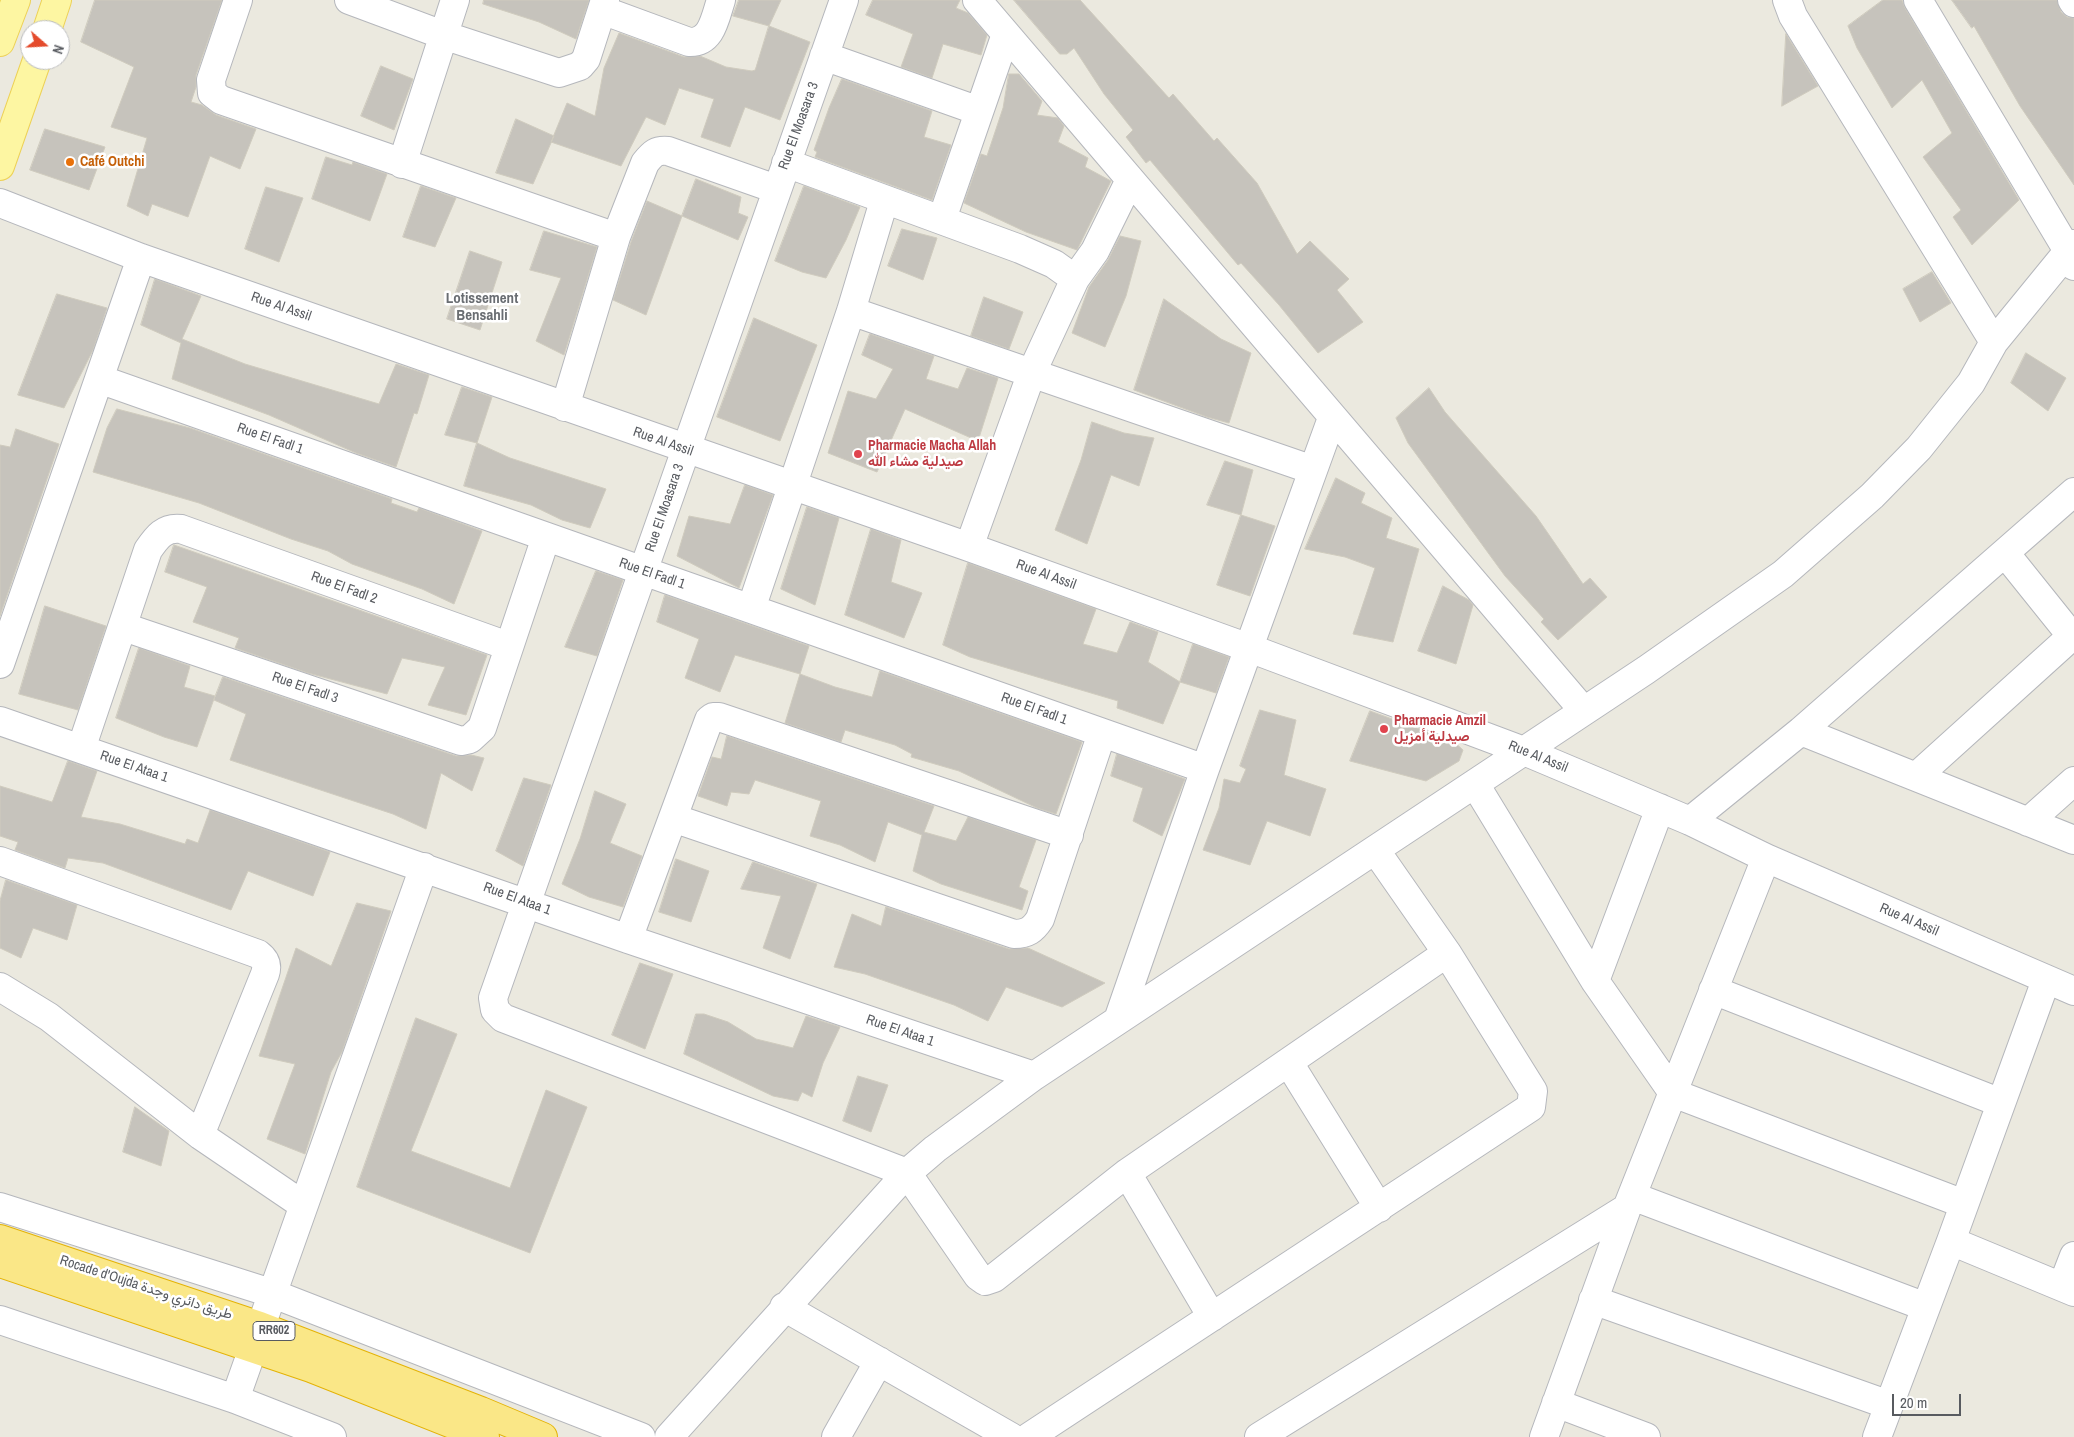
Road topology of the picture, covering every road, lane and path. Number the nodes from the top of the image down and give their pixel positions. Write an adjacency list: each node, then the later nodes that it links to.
1 (16, 0): 15 (main road)
2 (57, 0): 12 (main road)
3 (238, 0): 19 (street)
4 (349, 0): 14 (street)
5 (454, 0): 14 (street)
6 (721, 0): 11 (street)
7 (844, 0): 16 (street, Rue El Moasara 3)
8 (977, 0): 13 (street)
9 (1787, 0): 32 (street)
10 (1918, 0): 28 (street)
11 (603, 5): 14 (street)
12 (50, 20)
13 (1006, 34): 18 (street); 22 (street)
14 (443, 35): 19 (street)
15 (0, 42)
16 (824, 56): 18 (street); 20 (street, Rue El Moasara 3)
17 (34, 70): 21 (main road)
18 (979, 111): 26 (street)
19 (402, 164): 27 (street)
20 (786, 164): 23 (street, Rue El Moasara 3); 24 (street)
21 (0, 166)
22 (1130, 180): 30 (street); 36 (street)
23 (776, 189): 27 (street); 37 (street, Rue El Moasara 3)
24 (884, 201): 26 (street); 31 (street)
25 (0, 203): 29 (street, Rue Al Assil)
26 (942, 219): 30 (street)
27 (616, 237): 35 (street)
28 (2072, 254): 32 (street)
29 (141, 258): 34 (street); 35 (street, Rue Al Assil)
30 (1075, 279): 33 (street)
31 (851, 311): 33 (street); 39 (street)
32 (1994, 342): 51 (street)
33 (1032, 372): 38 (street); 42 (street)
34 (98, 379): 41 (street, Rue El Fadl 1); 50 (street)
35 (565, 407): 37 (street, Rue Al Assil)
36 (1332, 418): 38 (street); 51 (street)
37 (686, 450): 39 (street, Rue Al Assil); 44 (street, Rue El Moasara 3)
38 (1313, 470): 49 (street)
39 (792, 487): 42 (street, Rue Al Assil); 45 (street)
40 (2074, 492): 43 (street)
41 (546, 537): 44 (street, Rue El Fadl 1); 48 (street)
42 (969, 547): 49 (street, Rue Al Assil)
43 (2006, 554): 47 (street); 53 (street)
44 (643, 571): 45 (street, Rue El Fadl 1); 71 (street, Rue El Moasara 3)
45 (751, 609): 54 (street, Rue El Fadl 1)
46 (124, 627): 48 (street, Rue El Fadl 3); 48 (street, Rue El Fadl 2); 55 (street)
47 (2073, 638): 58 (street)
48 (508, 646)
49 (1249, 648): 56 (street, Rue Al Assil); 57 (street)
50 (0, 664)
51 (1583, 710): 56 (street)
52 (0, 721): 55 (street, Rue El Ataa 1)
53 (1802, 731): 58 (street); 63 (street)
54 (1102, 734): 57 (street, Rue El Fadl 1); 65 (street)
55 (81, 749): 70 (street, Rue El Ataa 1)
56 (1524, 750): 60 (street); 61 (street, Rue Al Assil)
57 (1205, 769): 79 (street)
58 (1917, 776): 64 (street)
59 (2074, 781): 64 (street)
60 (1475, 784): 67 (street); 75 (street)
61 (1660, 808): 63 (street, Rue Al Assil); 75 (street)
62 (673, 818): 65 (street); 65 (street); 72 (street)
63 (1690, 820): 68 (street, Rue Al Assil)
64 (2028, 822): 66 (street)
65 (1069, 835)
66 (2074, 840)
67 (1376, 851): 73 (street); 79 (street)
68 (1766, 858): 74 (street, Rue Al Assil); 77 (street)
69 (0, 861): 84 (street)
70 (424, 867): 71 (street, Rue El Ataa 1); 89 (street)
71 (526, 903): 72 (street, Rue El Ataa 1); 85 (street, Rue El Moasara 3)
72 (628, 939): 81 (street, Rue El Ataa 1)
73 (1446, 953): 80 (street); 91 (street)
74 (2046, 980): 78 (street, Rue Al Assil); 83 (street)
75 (1595, 981): 82 (street)
76 (0, 987): 84 (street)
77 (1713, 990): 82 (street); 83 (street)
78 (2074, 991)
79 (1118, 1020): 81 (street)
80 (1289, 1063): 86 (street); 91 (street)
81 (1034, 1076): 85 (street)
82 (1673, 1093): 87 (street); 88 (street)
83 (2001, 1103): 88 (street)
84 (200, 1134): 89 (street)
85 (907, 1173): 86 (street); 99 (street)
86 (1127, 1173): 101 (street)
87 (1629, 1202): 98 (street); 100 (street); 117 (street)
88 (1964, 1204): 93 (street)
89 (303, 1205): 97 (street)
90 (0, 1206): 97 (street)
91 (1379, 1208): 101 (street)
92 (0, 1239): 103 (highway, Rocade d'Oujda طريق دائري وجدة / RR602)
93 (1951, 1241): 96 (street); 100 (street)
94 (2074, 1256): 96 (street)
95 (0, 1262): 103 (highway, Rocade d'Oujda طريق دائري وجدة / RR602)
96 (2068, 1290)
97 (271, 1293): 103 (street); 112 (street)
98 (1593, 1300): 106 (street); 107 (street)
99 (784, 1307): 104 (street); 113 (street)
100 (1926, 1308): 107 (street)
101 (1212, 1317): 116 (street)
102 (0, 1320): 105 (street)
103 (256, 1337): 105 (street); 110 (highway, Rocade d'Oujda طريق دائري وجدة / RR602); 111 (highway, Rocade d'Oujda طريق دائري وجدة / RR602)
104 (879, 1361): 108 (street); 114 (street)
105 (235, 1399): 109 (street)
106 (1556, 1403): 118 (street); 119 (street)
107 (1889, 1405): 120 (street)
108 (975, 1428): 115 (street)
109 (332, 1437)
110 (485, 1437)
111 (543, 1437)
112 (641, 1437)
113 (669, 1437)
114 (836, 1437)
115 (1011, 1437)
116 (1029, 1437)
117 (1259, 1437)
118 (1544, 1437)
119 (1646, 1437)
120 (1877, 1437)

